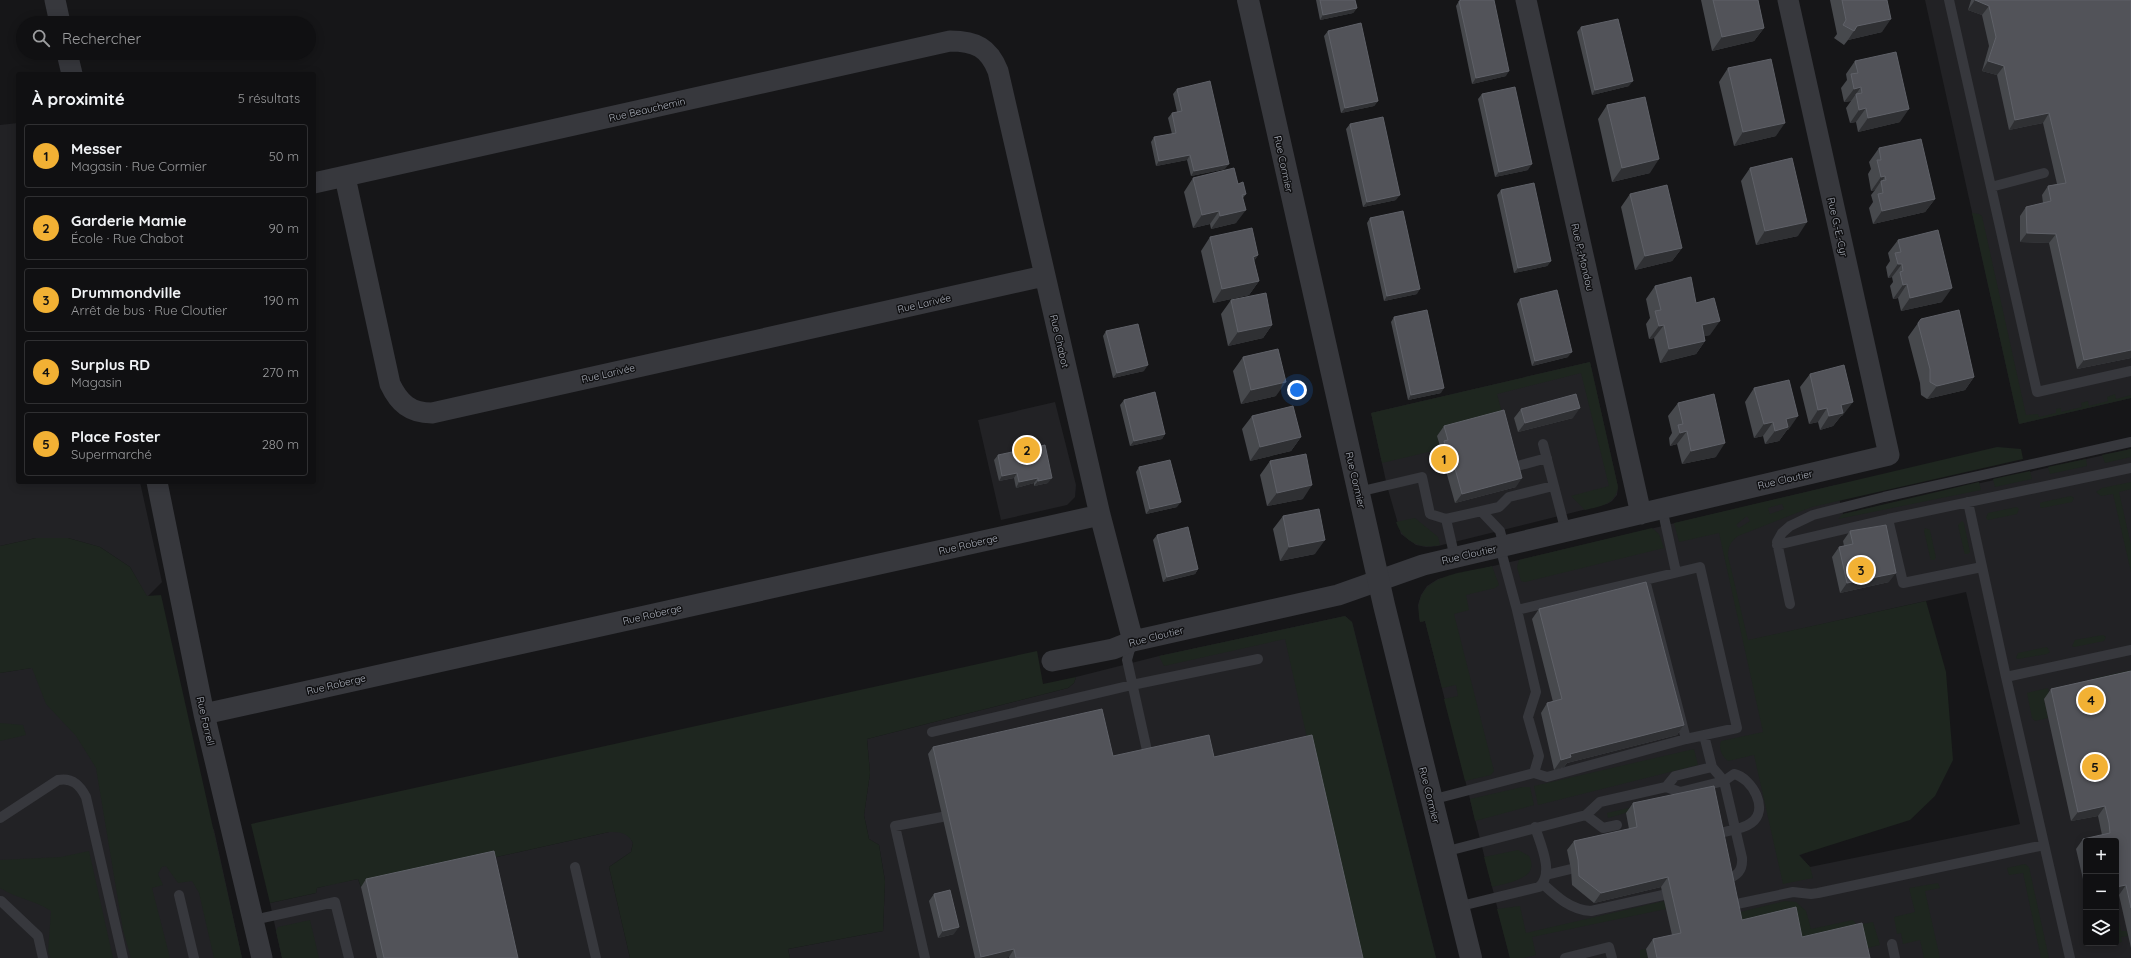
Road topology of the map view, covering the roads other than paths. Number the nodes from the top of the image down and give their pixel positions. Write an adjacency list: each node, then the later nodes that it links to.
1 (55, 0): 6 (street)
2 (1248, 0): 24 (street, Rue Cormier)
3 (1526, 0): 28 (street, Rue P.-Mondou)
4 (1788, 0): 18 (street, Rue G.-E.-Cyr)
5 (1949, 0): 13 (lane)
6 (58, 16)
7 (979, 46): 11 (street, Rue Beauchemin); 14 (street, Rue Chabot)
8 (69, 60): 9 (street)
9 (72, 72)
10 (2044, 173): 13 (lane)
11 (345, 177): 12 (street, Rue Beauchemin); 14 (street, Rue Larivée)
12 (316, 183)
13 (1991, 187): 15 (lane)
14 (1044, 276): 29 (street, Rue Chabot)
15 (2131, 371)
16 (2131, 442): 33 (lane)
17 (1543, 444): 19 (lane)
18 (1889, 454): 26 (street, Rue Cloutier)
19 (1546, 458): 20 (lane); 23 (lane)
20 (1510, 468)
21 (2131, 468): 25 (lane)
22 (157, 484): 48 (street, Rue Farrell)
23 (1553, 486): 27 (lane); 32 (lane)
24 (1358, 492): 30 (lane); 39 (street, Rue Cormier)
25 (1968, 502): 31 (lane); 36 (lane)
26 (1662, 508): 28 (street, Rue Cloutier); 37 (lane)
27 (1481, 511): 30 (lane); 34 (lane)
28 (1641, 514): 32 (street, Rue Cloutier)
29 (1100, 515): 42 (street, Rue Chabot); 48 (street, Rue Roberge)
30 (1446, 519): 35 (lane)
31 (1888, 519): 33 (lane); 36 (lane)
32 (1566, 532): 34 (street, Rue Cloutier)
33 (1776, 545): 40 (lane)
34 (1502, 547): 35 (street, Rue Cloutier); 41 (lane)
35 (1455, 558): 39 (street, Rue Cloutier)
36 (1982, 567): 46 (lane)
37 (1676, 572): 38 (lane); 50 (lane)
38 (1645, 580): 41 (lane); 51 (lane)
39 (1379, 582): 42 (street, Rue Cloutier); 57 (street, Rue Cormier)
40 (1790, 604)
41 (1517, 610): 54 (lane)
42 (1133, 641): 45 (street, Rue Cloutier); 47 (lane)
43 (2131, 650): 46 (lane)
44 (1258, 659): 47 (lane)
45 (1052, 661)
46 (2006, 677): 65 (lane)
47 (1132, 685): 49 (lane); 52 (lane)
48 (204, 714): 76 (street, Rue Farrell)
49 (932, 732)
50 (1704, 735): 51 (lane); 53 (lane)
51 (1686, 739): 54 (lane)
52 (1148, 755)
53 (1712, 767): 55 (lane); 56 (lane)
54 (1534, 773): 57 (lane)
55 (1724, 781): 56 (lane); 63 (lane); 63 (lane)
56 (1666, 787): 58 (lane)
57 (1431, 800): 66 (street, Rue Cormier)
58 (1586, 815): 61 (lane); 62 (lane)
59 (942, 817): 84 (lane)
60 (0, 818): 79 (lane)
61 (1617, 825)
62 (1535, 827): 66 (lane); 69 (lane)
63 (1735, 829): 64 (lane); 70 (lane)
64 (1714, 834)
65 (2044, 845): 74 (lane); 89 (lane)
66 (1444, 852): 75 (street, Rue Cormier)
67 (575, 867): 83 (lane)
68 (1571, 869): 69 (lane)
69 (1544, 880): 71 (lane); 75 (lane)
70 (1725, 880)
71 (1663, 894)
72 (179, 895): 80 (lane)
73 (1, 901): 78 (lane)
74 (1737, 904)
75 (1457, 907): 85 (street, Rue Cormier)
76 (253, 920): 81 (street, Rue Farrell); 82 (lane)
77 (1892, 944): 88 (lane)
78 (43, 958)
79 (123, 958)
80 (194, 958)
81 (262, 958)
82 (349, 958)
83 (596, 958)
84 (925, 958)
85 (1471, 958)
86 (1565, 958): 87 (lane)
87 (1612, 958)
88 (1895, 958)
89 (2070, 958)

